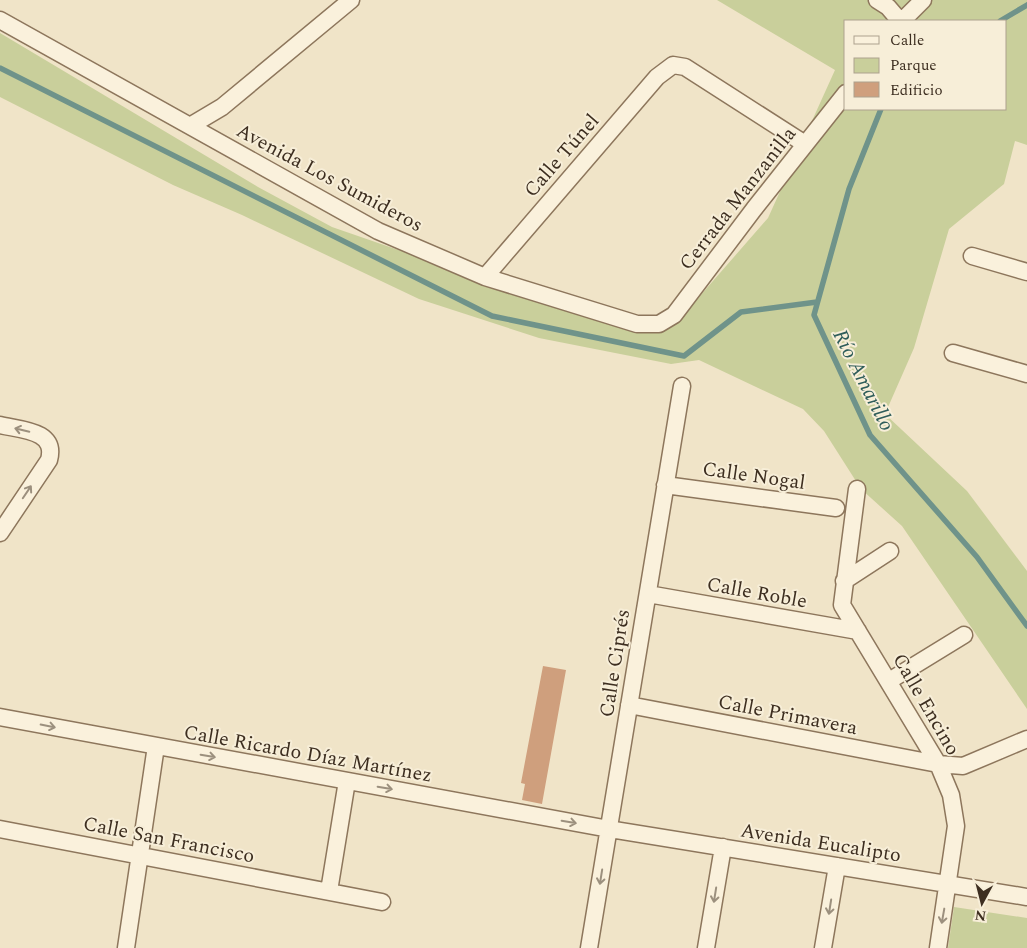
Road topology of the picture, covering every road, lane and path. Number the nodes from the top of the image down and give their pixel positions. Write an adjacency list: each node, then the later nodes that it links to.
1 (351, 0): 8 (street)
2 (877, 0): 5 (street)
3 (923, 0): 6 (street)
4 (0, 20): 8 (street, Avenida Los Sumideros)
5 (900, 20)
6 (902, 20)
7 (844, 95): 9 (street, Cerrada Manzanilla)
8 (190, 126): 12 (street, Avenida Los Sumideros)
9 (805, 144): 12 (street, Calle Túnel); 13 (street, Cerrada Manzanilla)
10 (972, 256): 11 (street)
11 (1027, 272)
12 (484, 277): 13 (street, Avenida Los Sumideros)
13 (659, 324)
14 (953, 353): 15 (street)
15 (1027, 374)
16 (682, 386): 18 (street, Calle Ciprés)
17 (0, 425): 21 (street, one-way to 17)
18 (665, 485): 20 (street, Calle Nogal); 24 (street, Calle Ciprés)
19 (857, 489): 23 (street, Calle Encino)
20 (836, 508)
21 (0, 533)
22 (890, 551): 23 (street)
23 (844, 581): 25 (street, Calle Encino)
24 (648, 594): 25 (street, Calle Roble); 28 (street, Calle Ciprés)
25 (858, 631): 27 (street, Calle Encino)
26 (964, 635): 27 (street)
27 (889, 681): 32 (street, Calle Encino)
28 (629, 705): 32 (street, Calle Primavera); 35 (street, Calle Ciprés)
29 (0, 716): 31 (street, Calle Ricardo Díaz Martínez, one-way to 31)
30 (1027, 739): 32 (street, Calle Primavera)
31 (156, 746): 33 (street, Calle Ricardo Díaz Martínez, one-way to 33); 37 (street)
32 (938, 764): 39 (street, Calle Encino)
33 (348, 782): 35 (street, Calle Ricardo Díaz Martínez, one-way to 35); 40 (street)
34 (0, 829): 37 (street, Calle San Francisco)
35 (609, 829): 36 (street, Avenida Eucalipto); 44 (street, Calle Ciprés, one-way to 44)
36 (723, 847): 38 (street, Avenida Eucalipto); 45 (street, one-way to 45)
37 (140, 855): 40 (street, Calle San Francisco); 43 (street)
38 (837, 866): 39 (street, Avenida Eucalipto); 46 (street, one-way to 46)
39 (948, 884): 41 (street, Avenida Eucalipto); 47 (street, Calle Encino, one-way to 47)
40 (330, 890): 42 (street, Calle San Francisco)
41 (1027, 896)
42 (382, 902)
43 (126, 948)
44 (589, 948)
45 (706, 948)
46 (823, 948)
47 (938, 948)

